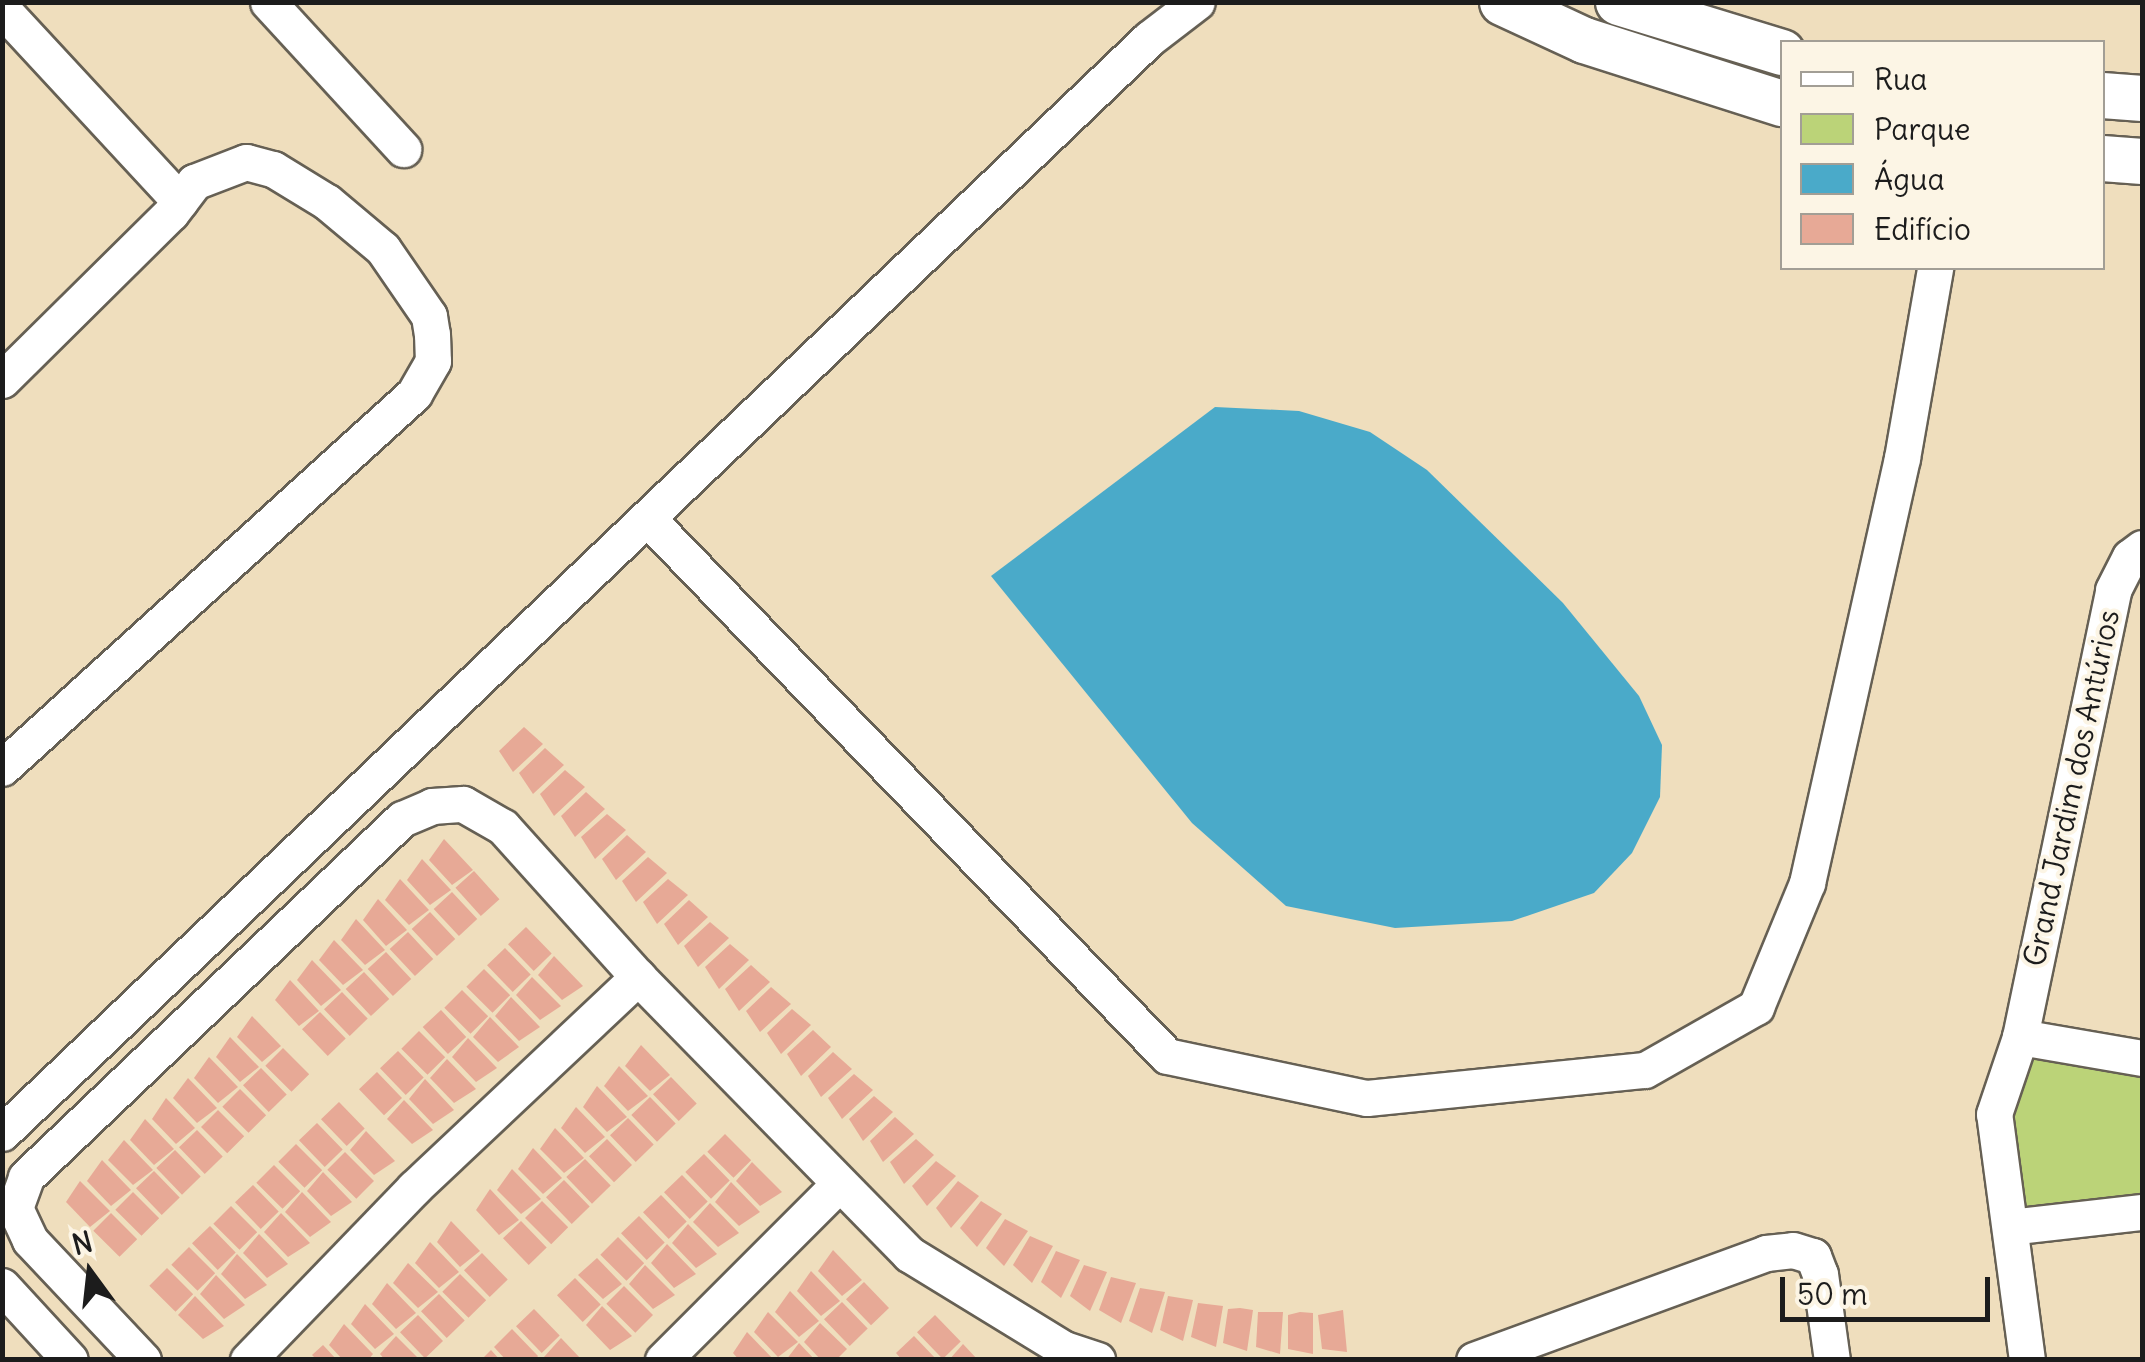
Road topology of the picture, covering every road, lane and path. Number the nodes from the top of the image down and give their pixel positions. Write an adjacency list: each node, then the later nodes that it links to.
1 (268, 2): 12 (street)
2 (1168, 2): 7 (street)
3 (1197, 2): 7 (street)
4 (1502, 2): 11 (main road)
5 (1618, 2): 8 (main road)
6 (2, 9): 15 (street)
7 (1150, 38): 18 (street)
8 (1780, 51)
9 (2105, 95): 10 (main road)
10 (2142, 98)
11 (1780, 102)
12 (403, 149)
13 (2105, 158): 14 (main road)
14 (2142, 161)
15 (180, 201): 17 (street); 20 (street)
16 (1934, 270): 18 (street)
17 (2, 380)
18 (647, 518): 24 (street)
19 (2142, 548): 22 (street, Grand Jardim dos Antúrios)
20 (2, 768)
21 (638, 977): 25 (street); 31 (street); 32 (street)
22 (2020, 1037): 23 (street); 27 (street, Grand Jardim dos Antúrios)
23 (2142, 1058)
24 (2, 1133)
25 (838, 1185): 29 (street); 33 (street)
26 (2142, 1212): 27 (street)
27 (2010, 1228): 36 (street, Grand Jardim dos Antúrios)
28 (2, 1286): 30 (street)
29 (1072, 1356)
30 (70, 1360)
31 (144, 1360)
32 (248, 1360)
33 (663, 1360)
34 (1474, 1360): 35 (street)
35 (1832, 1360)
36 (2027, 1360)

